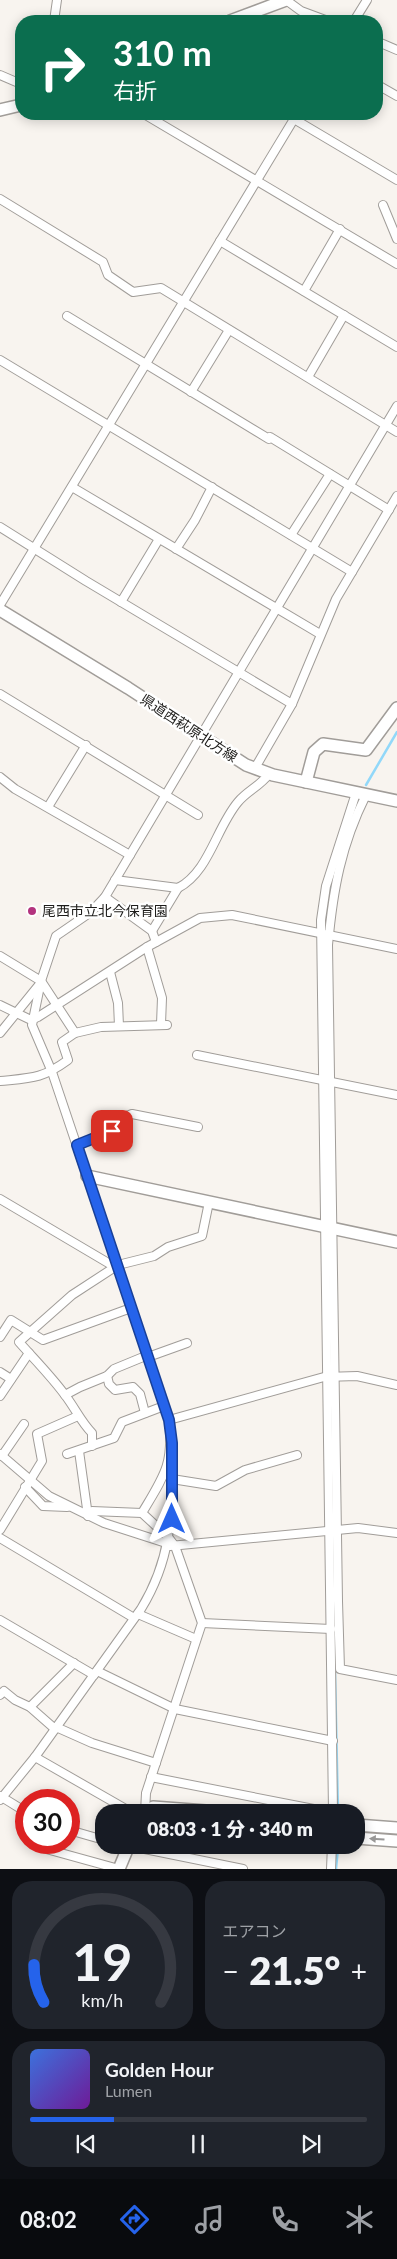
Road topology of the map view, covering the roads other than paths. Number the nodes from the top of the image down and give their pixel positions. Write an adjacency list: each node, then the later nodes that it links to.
1 (57, 0): 4 (street)
2 (287, 0): 5 (main road); 6 (street)
3 (367, 0): 7 (street)
4 (55, 15)
5 (246, 15)
6 (312, 15)
7 (358, 15)
8 (383, 44): 9 (street)
9 (397, 50)
10 (0, 75): 11 (street)
11 (15, 81)
12 (383, 88): 13 (street)
13 (397, 96)
14 (15, 106): 15 (main road)
15 (0, 110)
16 (154, 120): 19 (street)
17 (293, 120): 19 (street)
18 (302, 120): 20 (street)
19 (256, 179): 23 (street); 25 (street)
20 (397, 180)
21 (0, 199): 28 (street)
22 (383, 205): 24 (street)
23 (340, 230): 26 (street); 27 (street)
24 (397, 240)
25 (220, 241): 27 (street); 28 (street)
26 (397, 264)
27 (304, 291): 30 (street)
28 (183, 303): 31 (street); 34 (street)
29 (68, 316): 34 (street)
30 (344, 316): 32 (street); 35 (street)
31 (229, 330): 35 (street); 36 (street)
32 (397, 347)
33 (0, 360): 39 (street)
34 (146, 364): 36 (street); 39 (street)
35 (308, 377): 38 (street)
36 (191, 392): 41 (street)
37 (397, 406): 38 (street)
38 (386, 424): 40 (street); 42 (street)
39 (109, 426): 43 (street); 44 (street)
40 (397, 432)
41 (330, 474): 42 (street); 48 (street)
42 (350, 486): 46 (street); 52 (street)
43 (72, 487): 49 (street); 50 (street)
44 (212, 487): 48 (street); 51 (street)
45 (397, 496): 46 (street)
46 (389, 510): 53 (street)
47 (0, 527): 50 (street)
48 (291, 536): 52 (street)
49 (159, 539): 51 (street); 54 (street)
50 (34, 548): 54 (street); 55 (street)
51 (176, 549): 56 (street)
52 (313, 549): 53 (street); 56 (street)
53 (352, 572): 58 (street)
54 (122, 602): 59 (street)
55 (0, 605)
56 (276, 609): 58 (street); 59 (street)
57 (0, 610): 63 (main road, 県道西萩原北方線)
58 (320, 634): 61 (street)
59 (239, 672): 61 (street); 63 (street)
60 (0, 694): 64 (street)
61 (292, 704): 65 (street)
62 (397, 708): 68 (main road)
63 (200, 735): 65 (main road, 県道西萩原北方線); 70 (street)
64 (86, 745): 70 (street); 72 (street)
65 (255, 768): 66 (main road, 県道西萩原北方線)
66 (269, 774): 68 (main road, 県道西萩原北方線); 76 (street)
67 (0, 776): 72 (street)
68 (306, 782): 69 (main road, 県道西萩原北方線)
69 (361, 794): 71 (main road, 県道西萩原北方線); 79 (street)
70 (166, 796): 73 (street); 74 (street)
71 (397, 801)
72 (48, 808): 74 (street)
73 (198, 814)
74 (130, 855): 75 (street)
75 (116, 880): 76 (street); 77 (street)
76 (178, 888): 78 (street)
77 (105, 897): 78 (street); 85 (street)
78 (152, 932): 80 (street)
79 (326, 935): 80 (street); 82 (street); 96 (street)
80 (156, 942): 81 (street)
81 (147, 947): 84 (street); 90 (street)
82 (397, 949)
83 (0, 956): 85 (street)
84 (110, 972): 87 (street); 90 (street)
85 (41, 981): 87 (street); 88 (street); 89 (street)
86 (0, 1005): 88 (street)
87 (57, 1006): 89 (street); 92 (street)
88 (17, 1013): 89 (street); 91 (street)
89 (31, 1020): 94 (street)
90 (119, 1026): 92 (street)
91 (0, 1033)
92 (75, 1033): 94 (street)
93 (197, 1055): 96 (street)
94 (52, 1072): 95 (street); 99 (street)
95 (1, 1079)
96 (326, 1081): 97 (street); 103 (street)
97 (397, 1095)
98 (198, 1128): 99 (street)
99 (77, 1145): 100 (street)
100 (87, 1176): 102 (main road); 105 (street)
101 (0, 1199): 105 (street)
102 (209, 1202): 103 (main road); 105 (street)
103 (329, 1227): 104 (main road); 114 (street)
104 (397, 1242)
105 (116, 1266): 106 (street); 107 (street)
106 (132, 1308): 107 (street); 111 (street)
107 (32, 1331): 108 (street); 110 (street)
108 (0, 1337)
109 (188, 1343): 111 (street)
110 (29, 1353): 115 (street); 117 (street)
111 (148, 1356): 113 (street); 119 (street)
112 (0, 1372): 115 (street)
113 (107, 1376): 117 (street); 120 (street)
114 (331, 1377): 116 (street); 122 (street); 137 (street)
115 (11, 1379): 118 (street)
116 (397, 1385)
117 (65, 1395): 121 (street)
118 (0, 1396)
119 (164, 1406): 120 (street); 122 (street)
120 (145, 1413): 125 (street)
121 (78, 1416): 125 (street); 130 (street)
122 (169, 1420): 124 (street)
123 (24, 1424): 128 (street)
124 (172, 1443): 131 (street); 134 (street)
125 (92, 1446): 126 (street)
126 (79, 1452): 127 (street); 135 (street)
127 (67, 1454)
128 (1, 1455): 130 (street)
129 (297, 1455): 131 (street)
130 (30, 1479): 132 (street); 133 (street)
131 (172, 1479): 140 (street)
132 (25, 1487): 133 (street); 136 (street)
133 (70, 1507): 135 (street)
134 (142, 1513): 135 (street); 140 (street)
135 (88, 1516): 140 (street)
136 (0, 1530)
137 (333, 1530): 138 (street); 141 (street); 145 (street); 149 (street)
138 (397, 1533)
139 (0, 1538): 142 (street)
140 (166, 1542): 141 (street); 142 (street)
141 (175, 1546): 144 (street)
142 (136, 1616): 146 (street); 148 (street)
143 (0, 1620): 147 (street)
144 (202, 1623): 145 (street); 146 (street)
145 (331, 1629): 154 (street)
146 (196, 1639): 152 (street)
147 (74, 1663): 148 (street); 151 (street)
148 (95, 1673): 152 (street); 153 (street)
149 (397, 1680)
150 (0, 1695): 151 (street)
151 (30, 1707): 153 (street)
152 (175, 1709): 154 (street); 156 (street)
153 (55, 1728): 155 (street); 156 (street)
154 (333, 1741): 162 (street)
155 (35, 1757): 158 (street); 159 (street)
156 (156, 1763): 157 (street)
157 (151, 1777): 160 (street); 161 (street)
158 (1, 1798): 163 (street)
159 (117, 1804)
160 (147, 1804)
161 (288, 1804)
162 (333, 1804)
163 (15, 1806)
164 (365, 1826): 165 (main road)
165 (397, 1828)
166 (80, 1833): 167 (street)
167 (95, 1837)
168 (365, 1839): 169 (main road, one-way to 168)
169 (397, 1841)
170 (67, 1854): 174 (street)
171 (124, 1854): 174 (main road)
172 (170, 1854): 175 (street)
173 (331, 1854): 176 (street)
174 (119, 1869)
175 (243, 1869)
176 (330, 1869)

